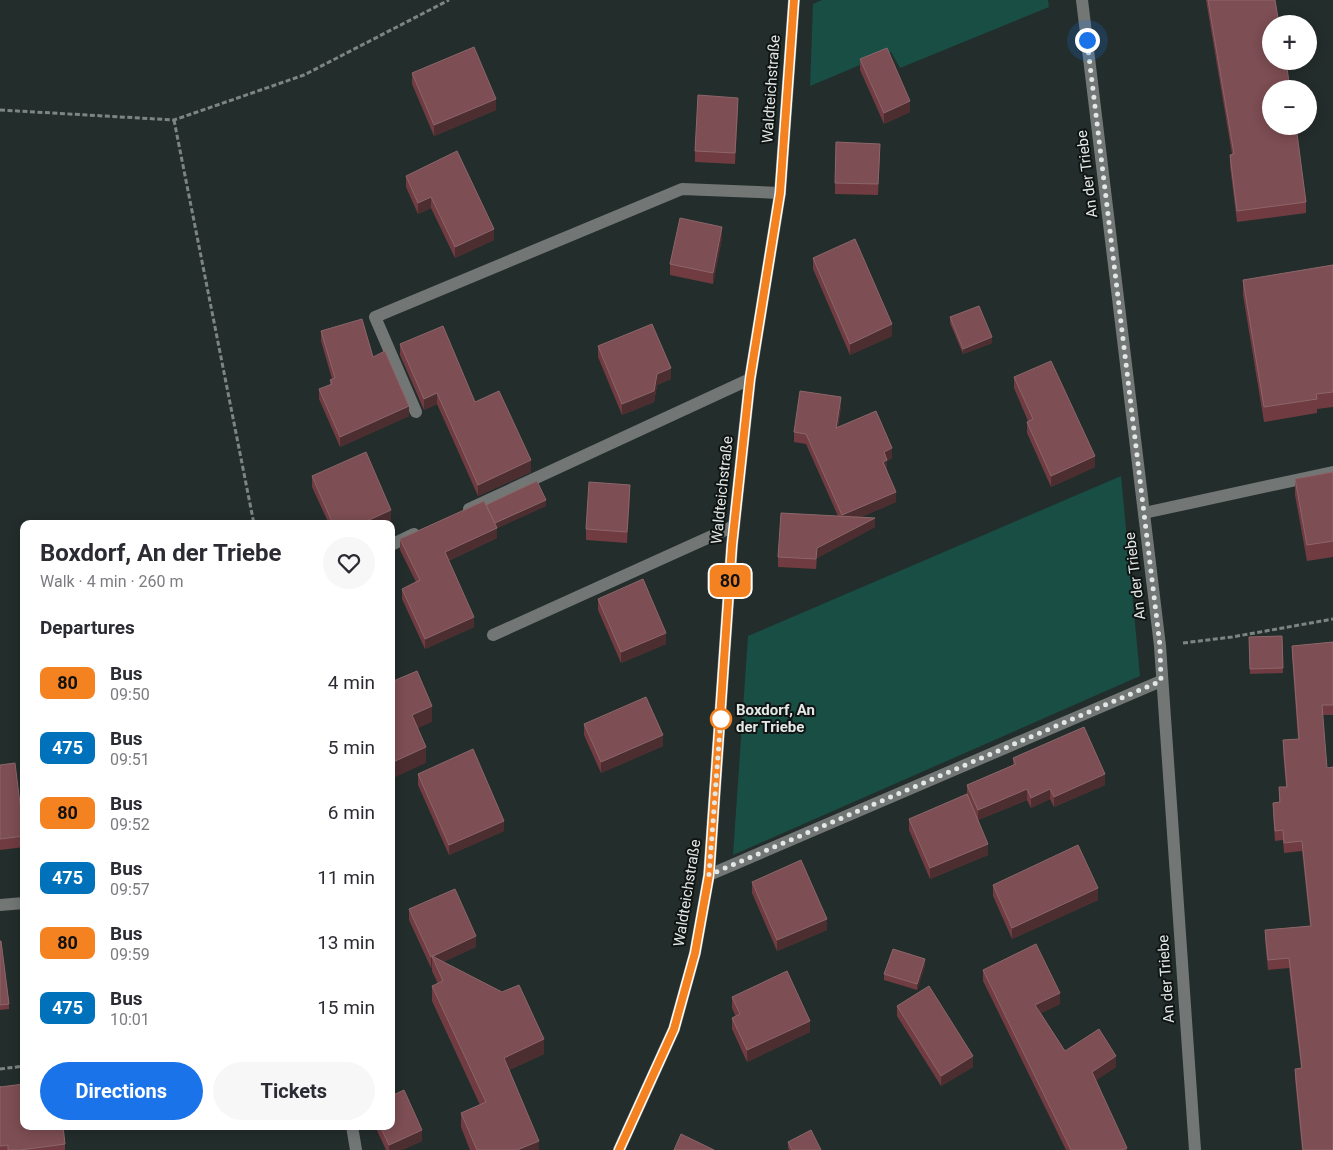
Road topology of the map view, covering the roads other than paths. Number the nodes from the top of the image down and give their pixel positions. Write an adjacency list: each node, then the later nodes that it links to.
1 (794, 0): 3 (street, Waldteichstraße)
2 (1082, 0): 7 (street, An der Triebe)
3 (780, 193): 4 (street, Waldteichstraße); 5 (street)
4 (750, 379): 8 (street); 9 (street, Waldteichstraße)
5 (416, 412)
6 (1333, 472): 7 (street)
7 (1144, 513): 13 (street, An der Triebe)
8 (454, 516)
9 (734, 526): 12 (street); 14 (street, Waldteichstraße)
10 (427, 528): 11 (street)
11 (395, 543)
12 (493, 635)
13 (1161, 681): 14 (street); 20 (street, An der Triebe)
14 (709, 875): 19 (street, Waldteichstraße)
15 (20, 903): 16 (street)
16 (0, 905)
17 (353, 1130): 18 (street)
18 (356, 1150)
19 (619, 1150)
20 (1195, 1150)

